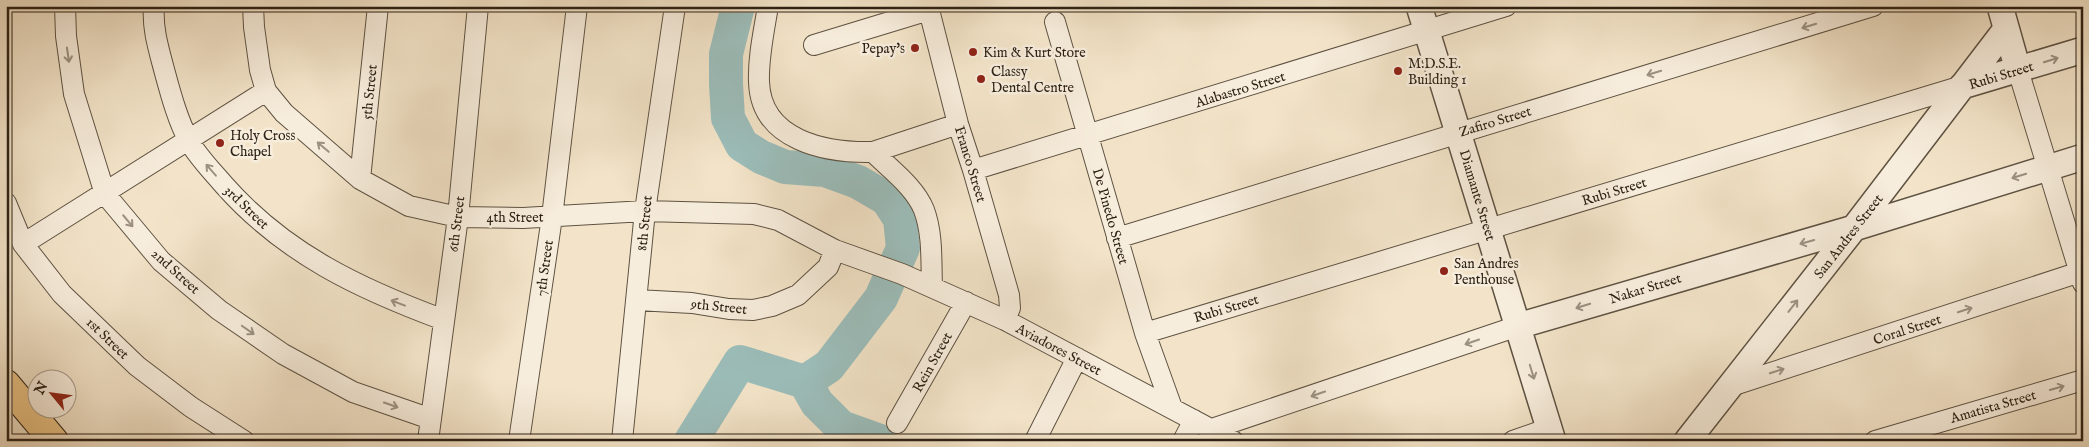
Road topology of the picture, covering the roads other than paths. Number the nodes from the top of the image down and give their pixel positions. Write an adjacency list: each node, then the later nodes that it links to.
1 (65, 6): 30 (street, 2nd Street, one-way to 30)
2 (154, 6): 24 (street, 3rd Street)
3 (253, 6): 20 (street, 4th Street)
4 (378, 6): 29 (street, 5th Street)
5 (478, 6): 33 (street, 6th Street)
6 (577, 6): 34 (street, 7th Street)
7 (675, 6): 32 (street, 8th Street)
8 (768, 6): 25 (street)
9 (1420, 6): 15 (street, Diamante Street)
10 (1506, 6): 15 (street, Alabastro Street)
11 (1873, 6): 22 (street, Zafiro Street, one-way to 22)
12 (929, 8): 16 (street); 21 (street, Franco Street)
13 (2003, 18): 18 (street); 19 (street, San Andres Street)
14 (1055, 22): 23 (street, De Pinedo Street)
15 (1428, 32): 22 (street, Diamante Street); 23 (street, Alabastro Street)
16 (814, 45)
17 (2083, 50): 18 (street, Rubi Street, one-way to 17)
18 (2018, 70): 19 (street, Rubi Street); 27 (street)
19 (1962, 86): 35 (street, San Andres Street); 36 (street, Rubi Street)
20 (266, 91): 24 (street); 29 (street, 4th Street, one-way to 20)
21 (958, 124): 25 (street); 28 (street, Franco Street)
22 (1458, 132): 36 (street, Diamante Street); 37 (street, Zafiro Street)
23 (1088, 135): 28 (street, Alabastro Street); 37 (street, De Pinedo Street)
24 (188, 140): 30 (street); 45 (street, 3rd Street, one-way to 24)
25 (873, 152): 42 (street)
26 (2083, 157): 27 (street, Nakar Street)
27 (2048, 167): 35 (street, Nakar Street, one-way to 35); 41 (street)
28 (973, 170): 46 (street, Franco Street)
29 (360, 178): 33 (street, 4th Street)
30 (105, 194): 38 (street); 54 (street, 2nd Street, one-way to 54)
31 (6, 203): 38 (street, 1st Street)
32 (645, 211): 34 (street, 4th Street); 39 (street, 4th Street); 43 (street, 8th Street)
33 (458, 217): 34 (street, 4th Street); 45 (street, 6th Street)
34 (552, 217): 62 (street, 7th Street)
35 (1854, 228): 47 (street, Nakar Street, one-way to 47); 52 (street, San Andres Street, one-way to 35)
36 (1488, 229): 47 (street, Diamante Street); 48 (street, Rubi Street)
37 (1117, 238): 48 (street, De Pinedo Street)
38 (23, 244): 60 (street, 1st Street)
39 (835, 250): 40 (street, 4th Street); 43 (street, 9th Street)
40 (881, 266): 42 (street, Aviadores Street)
41 (2082, 276): 52 (street, Coral Street, one-way to 41)
42 (932, 287): 44 (street, Aviadores Street)
43 (637, 300): 63 (street, 8th Street)
44 (966, 302): 46 (street, Aviadores Street); 56 (street, Rein Street)
45 (444, 320): 54 (street, 6th Street)
46 (1005, 320): 49 (street, Aviadores Street)
47 (1518, 326): 57 (street, Nakar Street, one-way to 57); 58 (street, Diamante Street, one-way to 58)
48 (1145, 333): 53 (street, De Pinedo Street)
49 (1077, 358): 53 (street, Aviadores Street); 64 (street)
50 (2083, 380): 69 (street, Amatista Street, one-way to 50)
51 (6, 384): 59 (highway)
52 (1730, 386): 68 (street, San Andres Street)
53 (1172, 408): 55 (street, Aviadores Street)
54 (431, 419): 61 (street, 6th Street)
55 (1194, 420): 57 (street, Aviadores Street); 65 (street)
56 (898, 423)
57 (1212, 429): 66 (street, Aviadores Street)
58 (1552, 435): 67 (street)
59 (54, 441)
60 (244, 441)
61 (428, 441)
62 (519, 441)
63 (622, 441)
64 (1035, 441)
65 (1183, 441)
66 (1233, 441)
67 (1513, 441)
68 (1687, 441)
69 (1875, 441)

